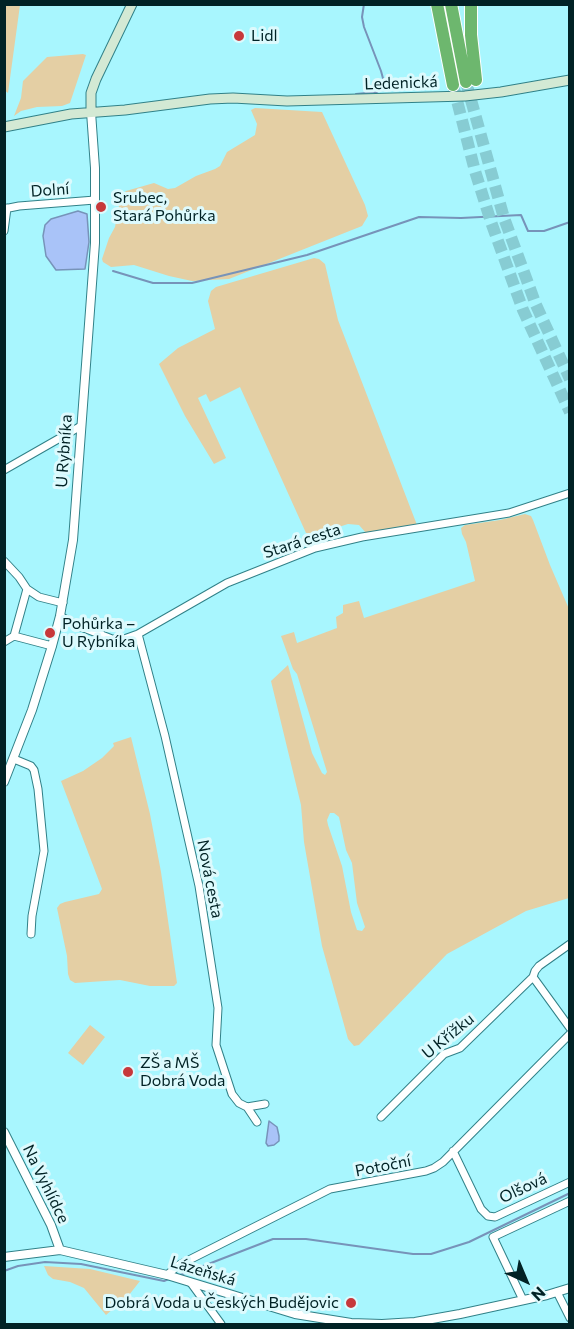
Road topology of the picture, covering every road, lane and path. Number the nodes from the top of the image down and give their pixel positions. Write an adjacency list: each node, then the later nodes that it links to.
1 (132, 4): 9 (main road)
2 (432, 4): 6 (highway)
3 (437, 4): 6 (highway)
4 (451, 4): 5 (highway)
5 (471, 4)
6 (442, 34): 8 (highway)
7 (570, 80): 9 (main road, Ledenická)
8 (453, 85)
9 (91, 112): 10 (main road, Ledenická); 11 (street, U Rybníka)
10 (4, 127)
11 (95, 200): 12 (street, Dolní); 14 (street, U Rybníka)
12 (6, 209): 13 (street, Dolní)
13 (4, 231)
14 (81, 426): 15 (street); 19 (street, U Rybníka)
15 (4, 470)
16 (570, 493): 21 (street, Stará cesta)
17 (4, 561): 18 (street)
18 (27, 589): 19 (street); 22 (street)
19 (63, 603): 20 (street, U Rybníka)
20 (60, 616): 21 (street, Stará cesta); 24 (street, U Rybníka)
21 (138, 634): 33 (street, Nová cesta)
22 (14, 636): 23 (street); 24 (street)
23 (4, 642)
24 (52, 646): 25 (street, U Rybníka)
25 (14, 759): 26 (street, U Rybníka); 27 (street)
26 (4, 782)
27 (31, 934)
28 (570, 944): 29 (street, U Křížku)
29 (533, 977): 30 (street); 34 (street, U Křížku)
30 (570, 1028)
31 (570, 1034): 37 (street, Potoční)
32 (265, 1104): 33 (street)
33 (247, 1107): 35 (street, Nová cesta)
34 (381, 1117)
35 (257, 1122)
36 (4, 1132): 40 (street, Na Vyhlídce)
37 (453, 1151): 38 (street, Olšová); 42 (street, Potoční)
38 (570, 1182)
39 (570, 1201): 46 (street)
40 (60, 1250): 41 (street, Lázeňská); 42 (street, Lázeňská)
41 (4, 1257)
42 (167, 1275): 43 (street, Lázeňská)
43 (191, 1282): 48 (street); 49 (street, Lázeňská)
44 (570, 1288): 45 (street, Lázeňská)
45 (557, 1292): 46 (street, Lázeňská); 47 (street)
46 (523, 1300): 49 (street, Lázeňská)
47 (570, 1318)
48 (221, 1324)
49 (382, 1324)

